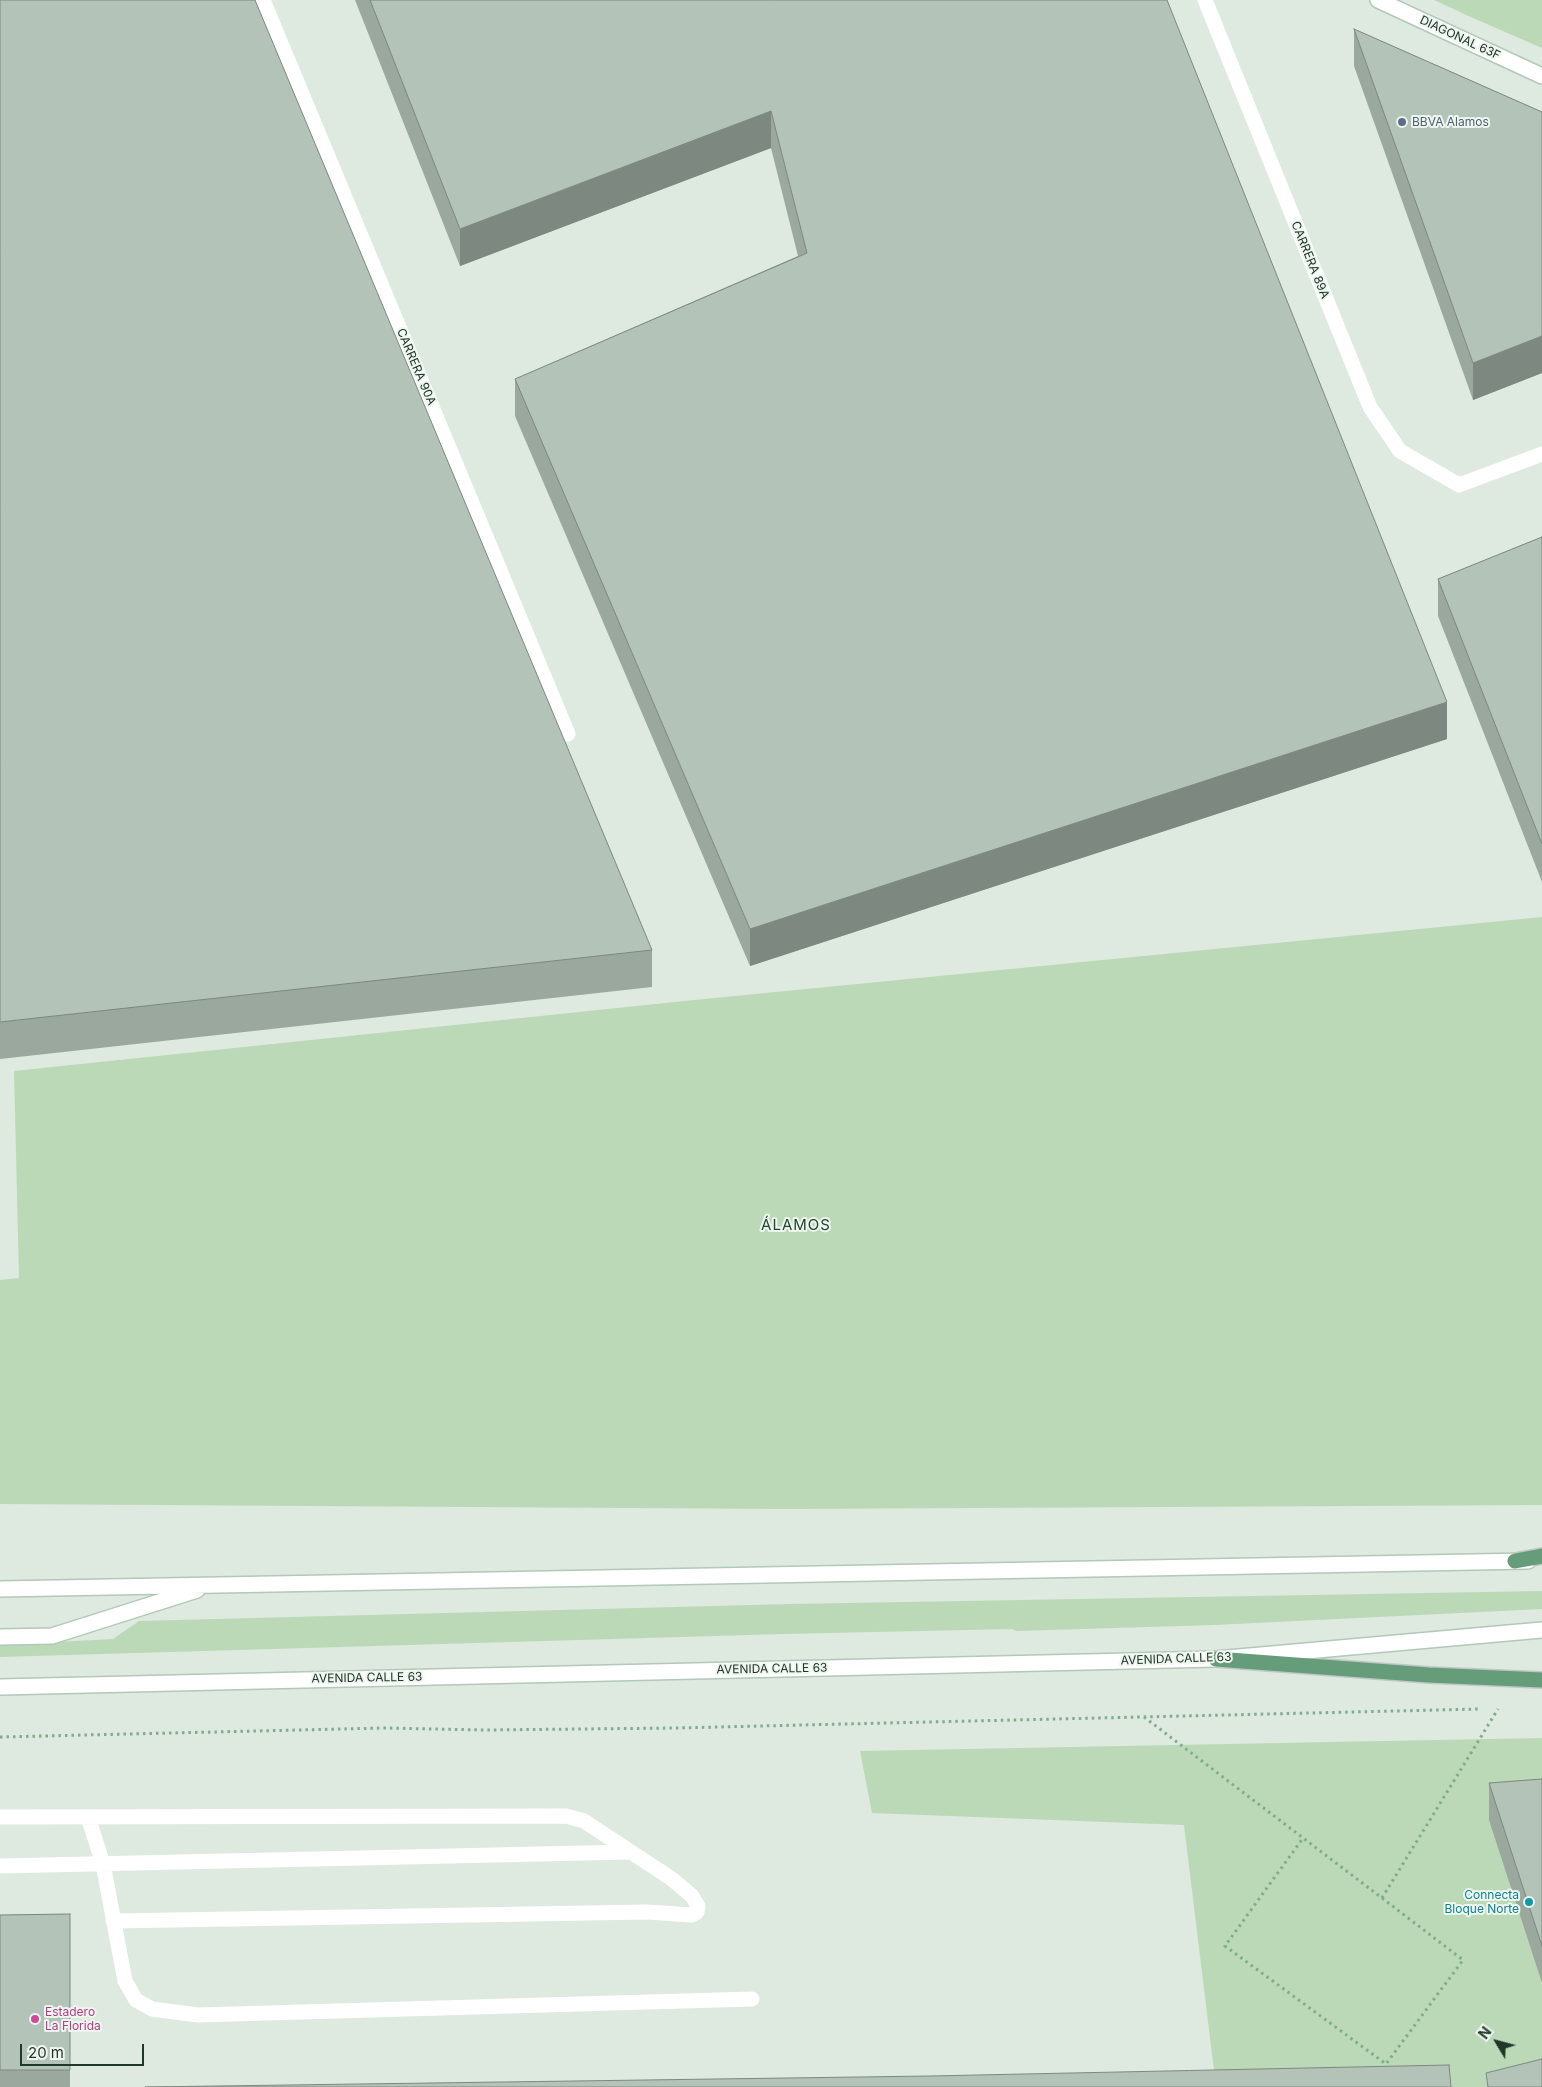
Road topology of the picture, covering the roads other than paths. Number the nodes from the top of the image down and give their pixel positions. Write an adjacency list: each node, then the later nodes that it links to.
1 (263, 0): 6 (main road, CARRERA 90A)
2 (1205, 0): 5 (main road, CARRERA 89A)
3 (1378, 0): 4 (main road, DIAGONAL 63F)
4 (1542, 76)
5 (1542, 454)
6 (568, 734)
7 (1542, 1556): 8 (main road)
8 (1515, 1561): 9 (main road); 10 (main road)
9 (1542, 1561)
10 (213, 1585): 11 (main road); 13 (main road)
11 (0, 1589)
12 (1542, 1630): 14 (main road, AVENIDA CALLE 63)
13 (0, 1637)
14 (1216, 1659): 15 (main road); 16 (main road, AVENIDA CALLE 63)
15 (1542, 1680)
16 (0, 1687)
17 (0, 1817): 18 (main road)
18 (88, 1817): 19 (main road); 20 (main road)
19 (629, 1852): 20 (main road); 22 (main road)
20 (103, 1864): 21 (main road); 22 (main road)
21 (0, 1866)
22 (113, 1921): 23 (main road)
23 (752, 1999)

